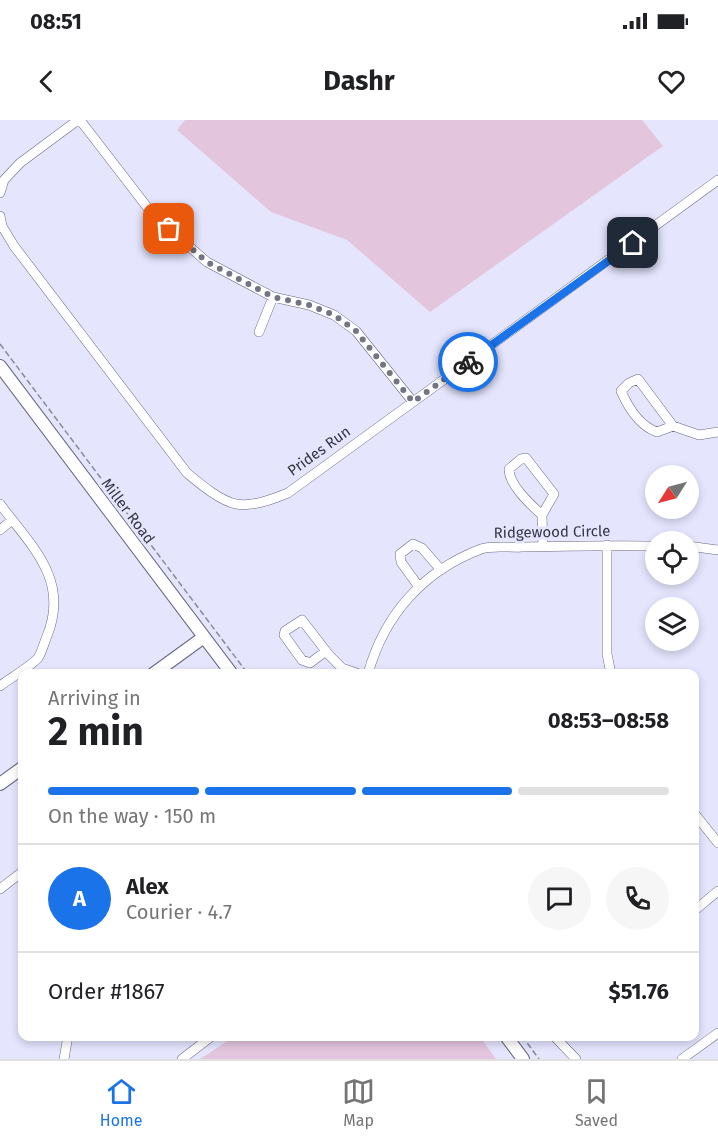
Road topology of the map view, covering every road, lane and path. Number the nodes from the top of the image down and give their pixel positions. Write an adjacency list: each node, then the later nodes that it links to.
1 (79, 120): 3 (street); 5 (street)
2 (718, 180): 9 (street, Prides Run)
3 (0, 194)
4 (0, 216): 9 (street, Prides Run)
5 (273, 297): 6 (street); 9 (street)
6 (259, 332)
7 (0, 344): 28 (path)
8 (0, 366): 23 (street, Miller Road)
9 (413, 402)
10 (673, 426): 10 (street); 11 (street)
11 (718, 432)
12 (0, 504): 14 (street)
13 (542, 514): 13 (street); 18 (street)
14 (12, 520): 15 (street); 25 (street)
15 (0, 530)
16 (607, 545): 17 (street, Ridgewood Circle); 18 (street, Ridgewood Circle); 31 (street)
17 (645, 546)
18 (543, 547): 21 (street, Ridgewood Circle)
19 (699, 547): 20 (street)
20 (718, 550)
21 (441, 570): 22 (street, Ridgewood Circle); 22 (street)
22 (420, 587): 30 (street, Ridgewood Circle)
23 (204, 637): 26 (street); 27 (street, Miller Road)
24 (326, 651): 24 (street); 29 (street)
25 (23, 669)
26 (160, 669)
27 (228, 669)
28 (244, 669)
29 (345, 669)
30 (369, 669)
31 (610, 669)
32 (18, 673): 33 (street)
33 (0, 686)
34 (18, 771): 35 (street)
35 (0, 784)
36 (699, 819): 37 (street)
37 (718, 843)
38 (18, 875): 39 (street)
39 (0, 889)
40 (718, 891): 41 (street)
41 (699, 907)
42 (718, 1033): 53 (street)
43 (67, 1041): 48 (street)
44 (205, 1041): 49 (street)
45 (510, 1041): 50 (street)
46 (526, 1041): 51 (path)
47 (560, 1041): 52 (street)
48 (64, 1059)
49 (182, 1059)
50 (523, 1059)
51 (539, 1059)
52 (576, 1059)
53 (682, 1059)

